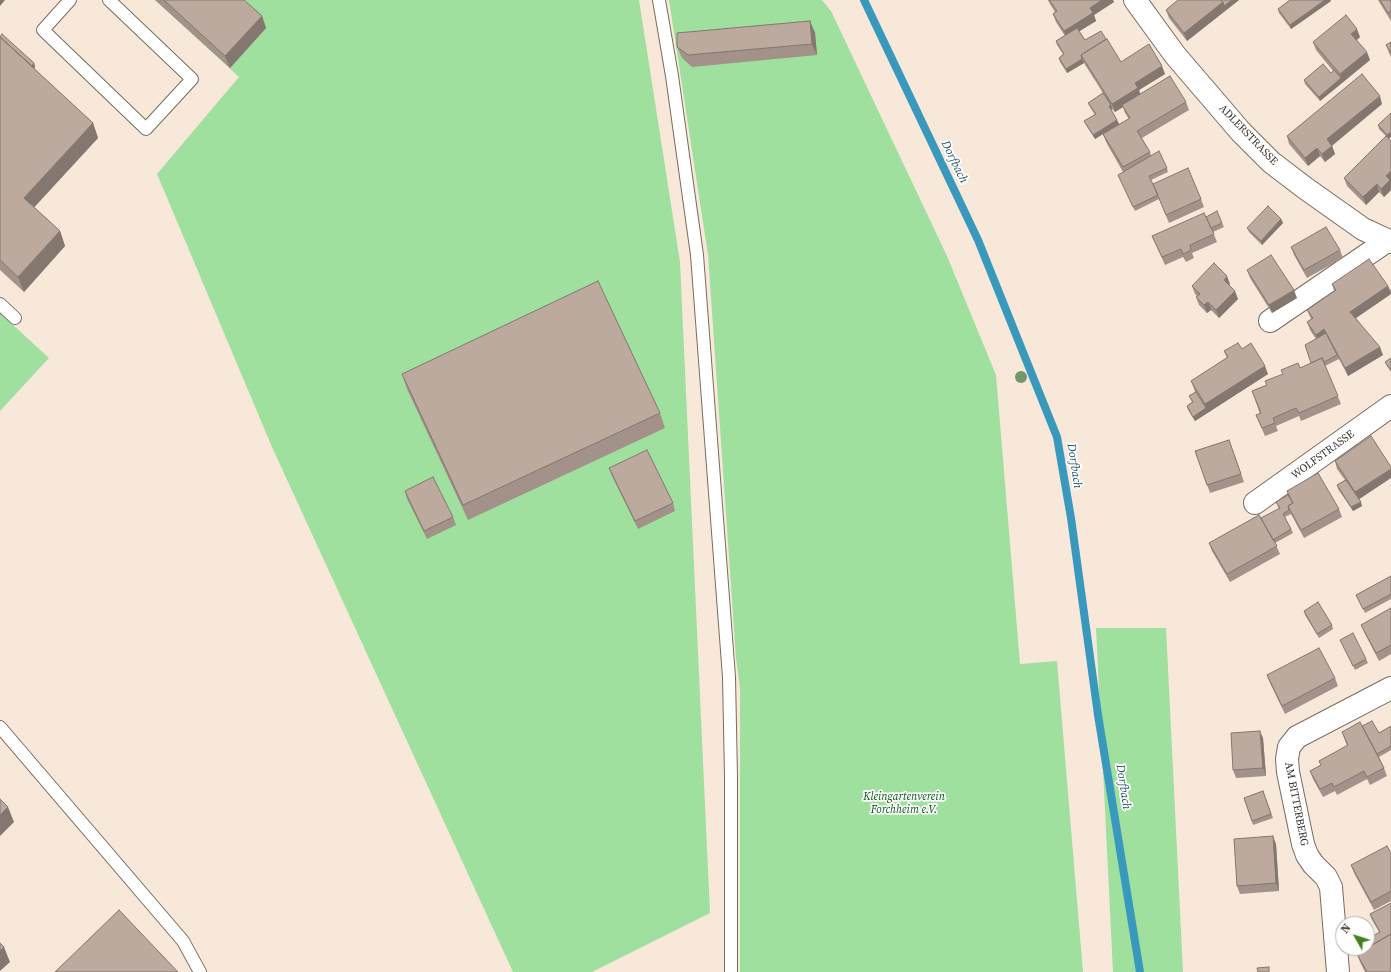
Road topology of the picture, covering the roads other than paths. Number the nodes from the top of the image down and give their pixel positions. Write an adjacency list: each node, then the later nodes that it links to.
1 (70, 0): 2 (lane)
2 (109, 0)
3 (659, 0): 14 (lane)
4 (1135, 0): 5 (street, ADLERSTRASSE)
5 (1389, 241): 8 (street, ADLERSTRASSE)
6 (0, 304): 7 (lane)
7 (15, 318)
8 (1270, 321)
9 (1391, 406): 10 (street, WOLFSTRASSE)
10 (1255, 503)
11 (1391, 688): 15 (street, AM BITTERBERG)
12 (0, 727): 13 (lane)
13 (200, 972)
14 (731, 972)
15 (1338, 972)

